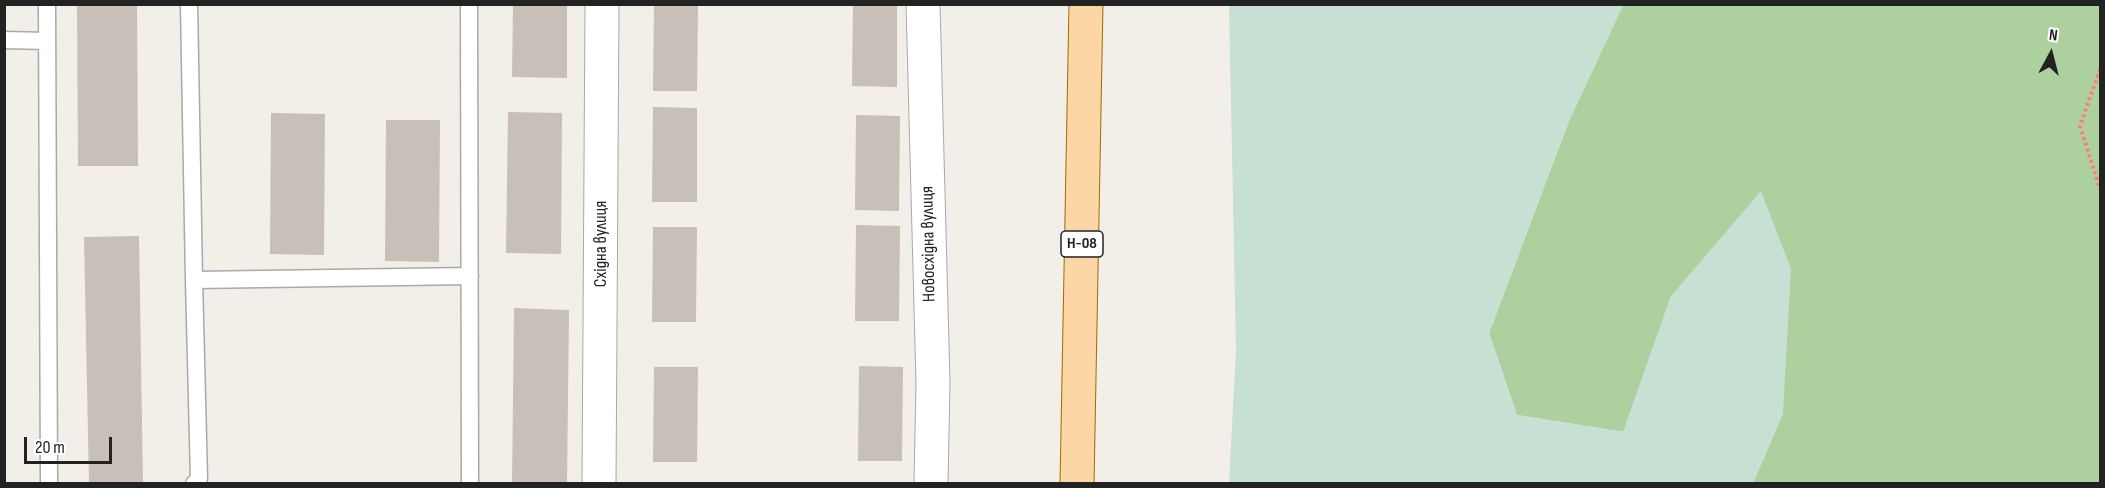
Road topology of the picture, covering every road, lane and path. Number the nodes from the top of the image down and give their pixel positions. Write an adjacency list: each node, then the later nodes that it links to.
1 (47, 4): 8 (lane)
2 (189, 4): 12 (lane)
3 (470, 4): 11 (lane)
4 (602, 4): 16 (street, Східна вулиця)
5 (923, 4): 17 (street, Новосхідна вулиця)
6 (1086, 4): 18 (main road, Н-08)
7 (4, 40): 8 (lane)
8 (47, 40): 13 (lane)
9 (2100, 69): 10 (path)
10 (2100, 189)
11 (470, 276): 12 (lane); 15 (lane)
12 (194, 280): 14 (lane)
13 (49, 483)
14 (194, 483)
15 (470, 483)
16 (599, 483)
17 (931, 483)
18 (1077, 483)

